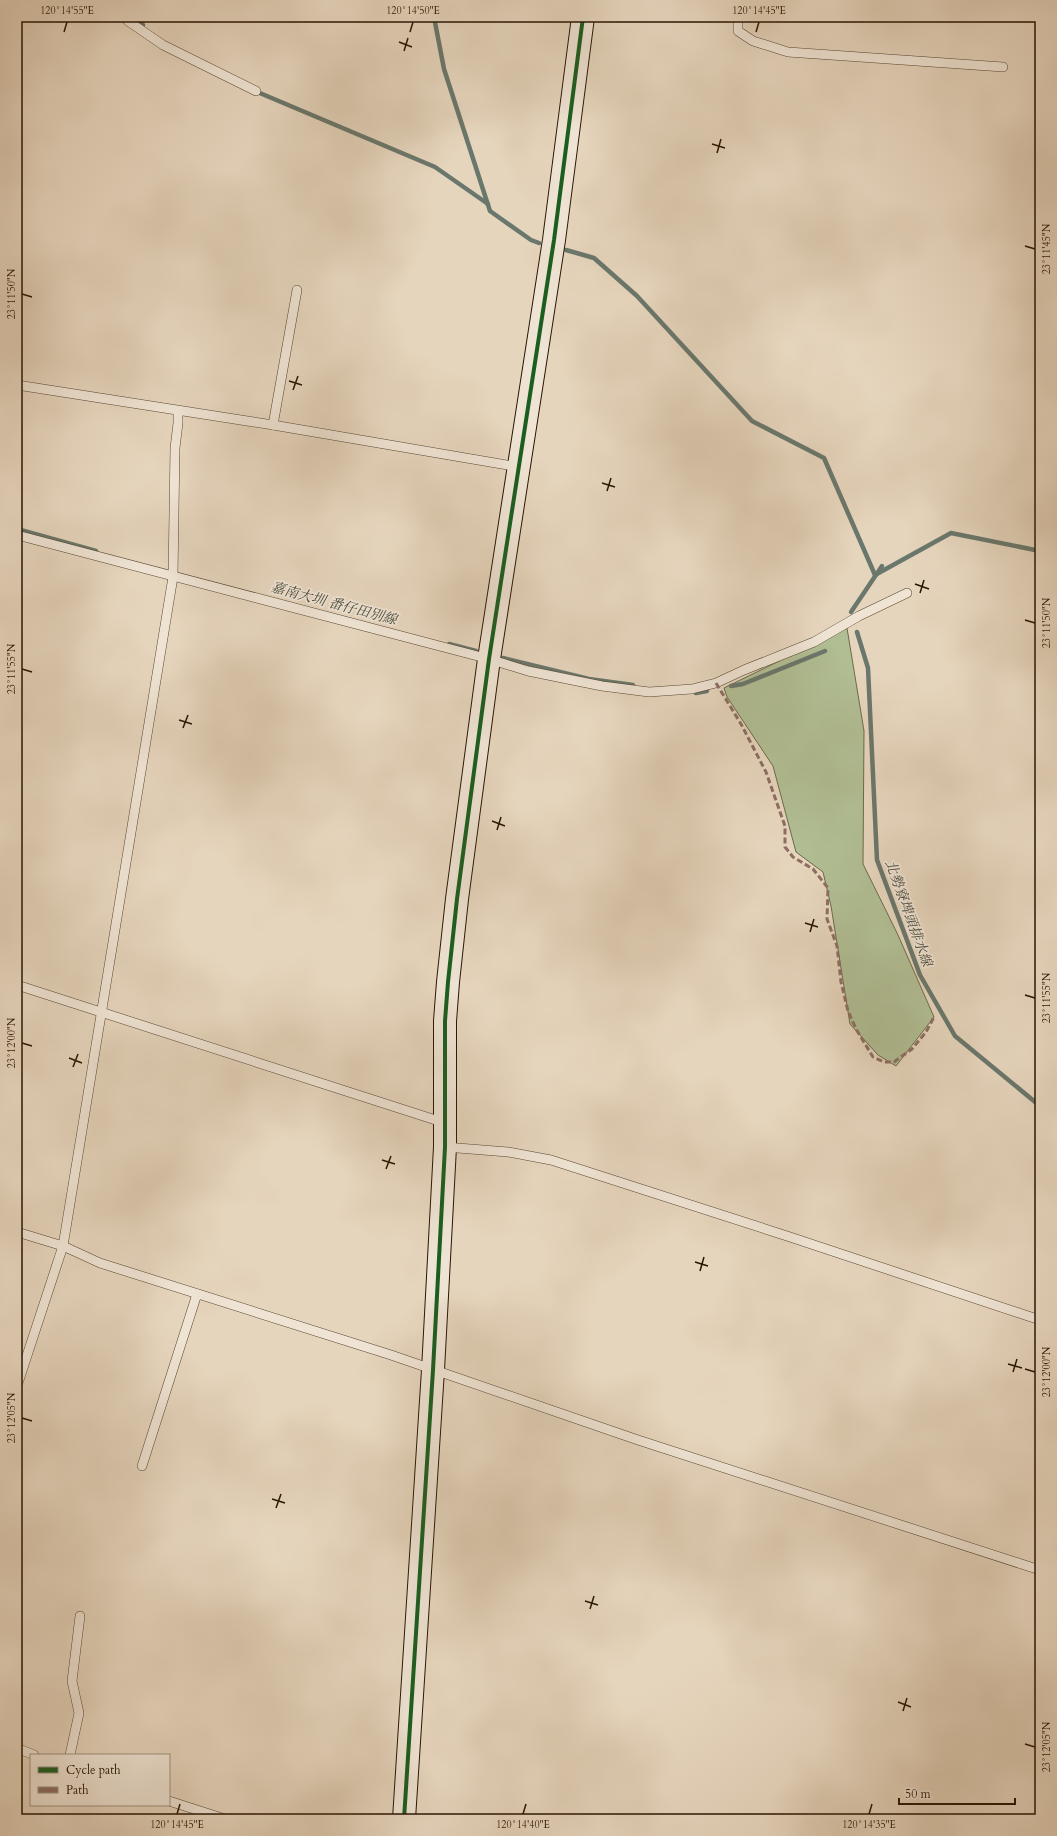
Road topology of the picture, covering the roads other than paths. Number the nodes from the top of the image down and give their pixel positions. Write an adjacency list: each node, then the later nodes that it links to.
1 (125, 17): 5 (lane)
2 (583, 17): 10 (street)
3 (737, 18): 4 (lane)
4 (1003, 67)
5 (256, 91)
6 (297, 290): 9 (lane)
7 (17, 385): 8 (lane)
8 (178, 411): 9 (lane); 12 (lane)
9 (273, 425): 10 (lane)
10 (519, 467): 14 (street)
11 (17, 535): 12 (lane)
12 (173, 576): 14 (lane); 16 (lane)
13 (907, 593): 14 (lane)
14 (489, 659): 17 (street)
15 (17, 985): 16 (lane)
16 (102, 1013): 17 (lane); 20 (lane)
17 (445, 1123): 18 (street)
18 (445, 1147): 22 (lane); 23 (street)
19 (17, 1232): 20 (lane)
20 (63, 1246): 21 (lane); 24 (lane)
21 (197, 1294): 23 (lane); 25 (lane)
22 (1040, 1320)
23 (434, 1370): 26 (lane); 33 (street)
24 (17, 1386)
25 (142, 1466)
26 (1040, 1570)
27 (80, 1616): 30 (lane)
28 (17, 1748): 29 (lane)
29 (32, 1754)
30 (70, 1754)
31 (170, 1801): 32 (lane)
32 (225, 1819)
33 (404, 1819)

